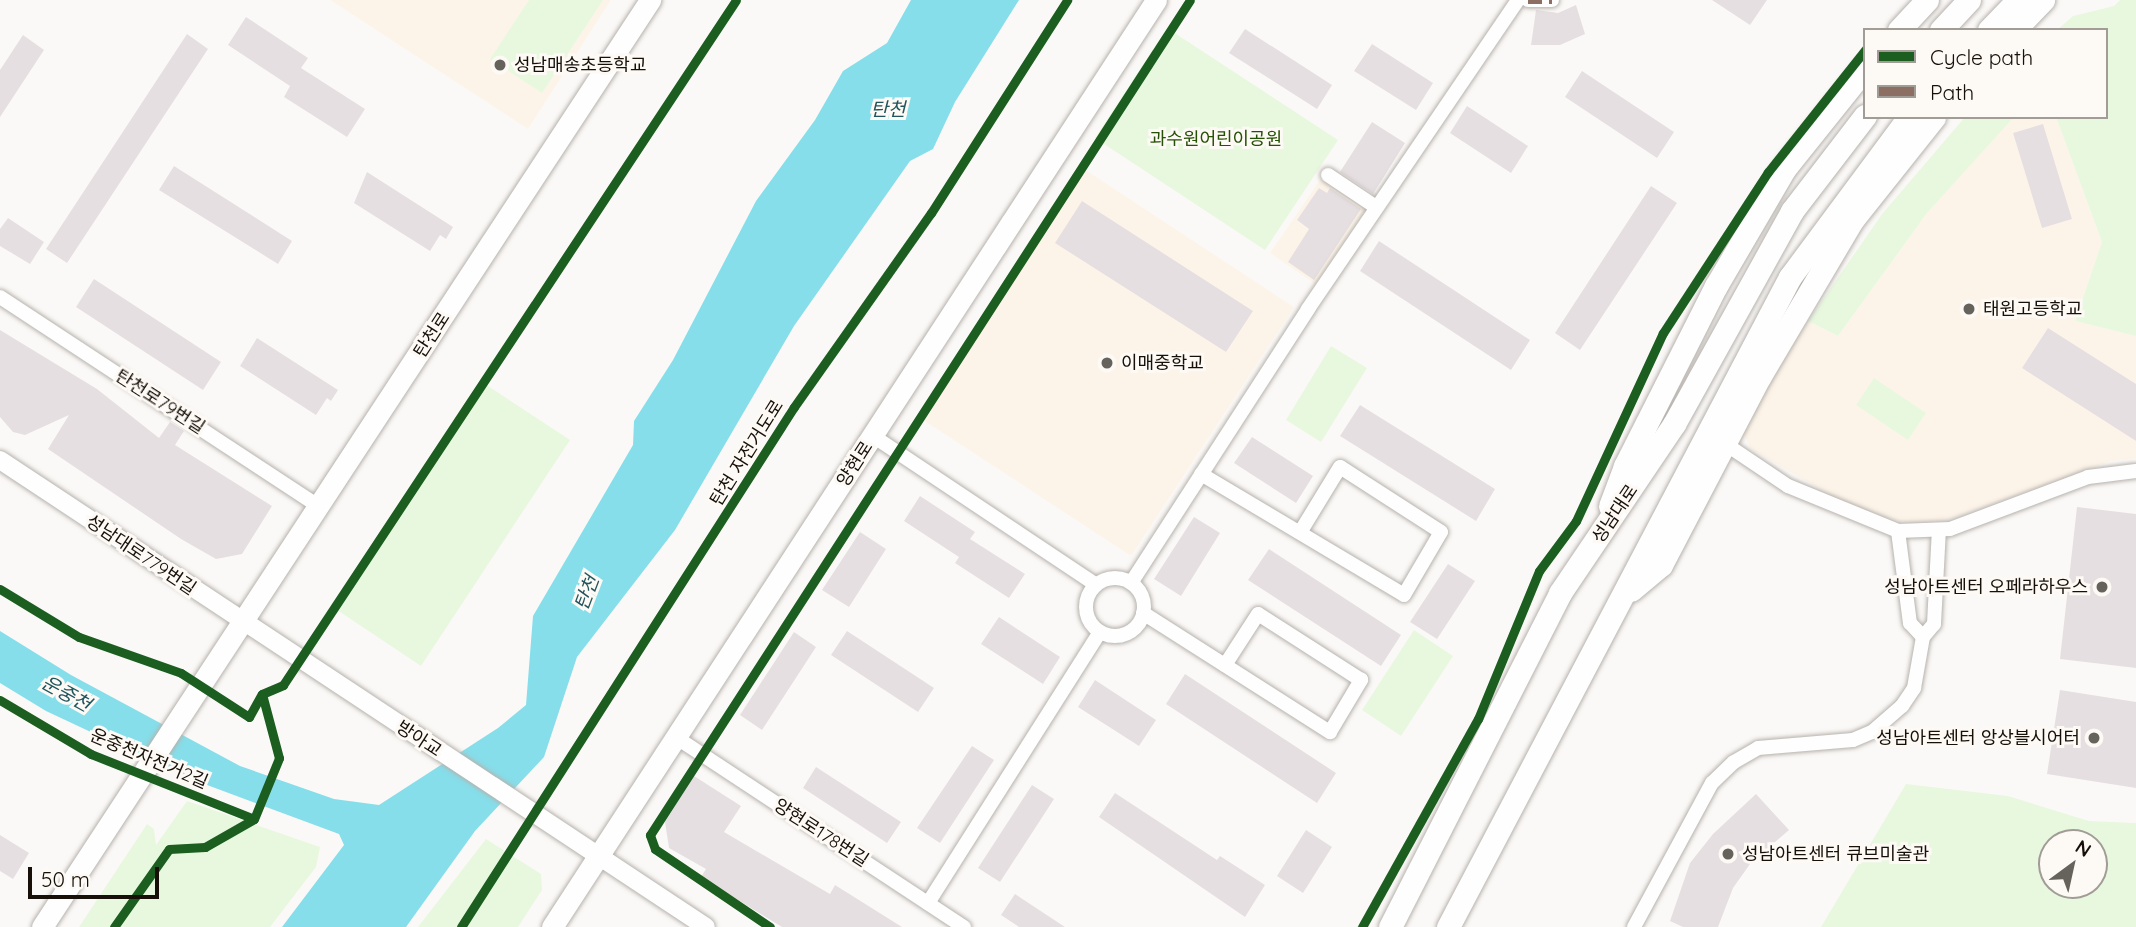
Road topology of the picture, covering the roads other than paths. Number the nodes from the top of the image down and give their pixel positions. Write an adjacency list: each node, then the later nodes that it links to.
1 (650, 0): 26 (main road, 탄천로)
2 (1156, 0): 21 (main road, 양현로)
3 (1518, 0): 19 (street)
4 (1528, 0): 5 (street)
5 (1552, 0)
6 (1927, 0): 10 (main road)
7 (1969, 0): 11 (main road)
8 (2018, 0): 12 (main road)
9 (2043, 0): 13 (main road)
10 (1901, 28)
11 (1943, 28)
12 (1991, 28)
13 (2016, 28)
14 (1863, 70): 30 (main road)
15 (1863, 119): 30 (main road, 성남대로)
16 (1908, 119): 33 (main road)
17 (1932, 119): 22 (main road)
18 (1328, 175): 19 (street)
19 (1376, 207): 25 (street)
20 (0, 296): 26 (street, 탄천로79번길)
21 (873, 436): 32 (street); 40 (main road, 양현로)
22 (1724, 443): 29 (street); 33 (main road)
23 (0, 460): 35 (street, 성남대로779번길)
24 (2136, 471): 27 (street)
25 (1201, 474): 28 (street); 31 (street)
26 (320, 507): 35 (main road, 탄천로)
27 (1939, 530): 29 (street); 37 (street)
28 (1301, 531): 28 (street)
29 (1898, 531): 37 (street)
30 (1596, 541): 47 (main road, 성남대로)
31 (1131, 583): 32 (street); 34 (street)
32 (1096, 585): 36 (street)
33 (1625, 594): 48 (main road)
34 (1143, 613): 36 (street); 39 (street)
35 (243, 624): 38 (street, 성남대로779번길); 43 (main road, 탄천로)
36 (1100, 632): 42 (street)
37 (1923, 637): 49 (street)
38 (282, 649): 41 (street, 방아교)
39 (1225, 665): 39 (street)
40 (677, 738): 41 (main road, 양현로); 42 (street, 양현로178번길)
41 (599, 856): 44 (main road, 양현로); 45 (street)
42 (928, 903): 46 (street, 양현로178번길)
43 (41, 927)
44 (552, 927)
45 (706, 927)
46 (964, 927)
47 (1390, 927)
48 (1448, 927)
49 (1634, 927)

